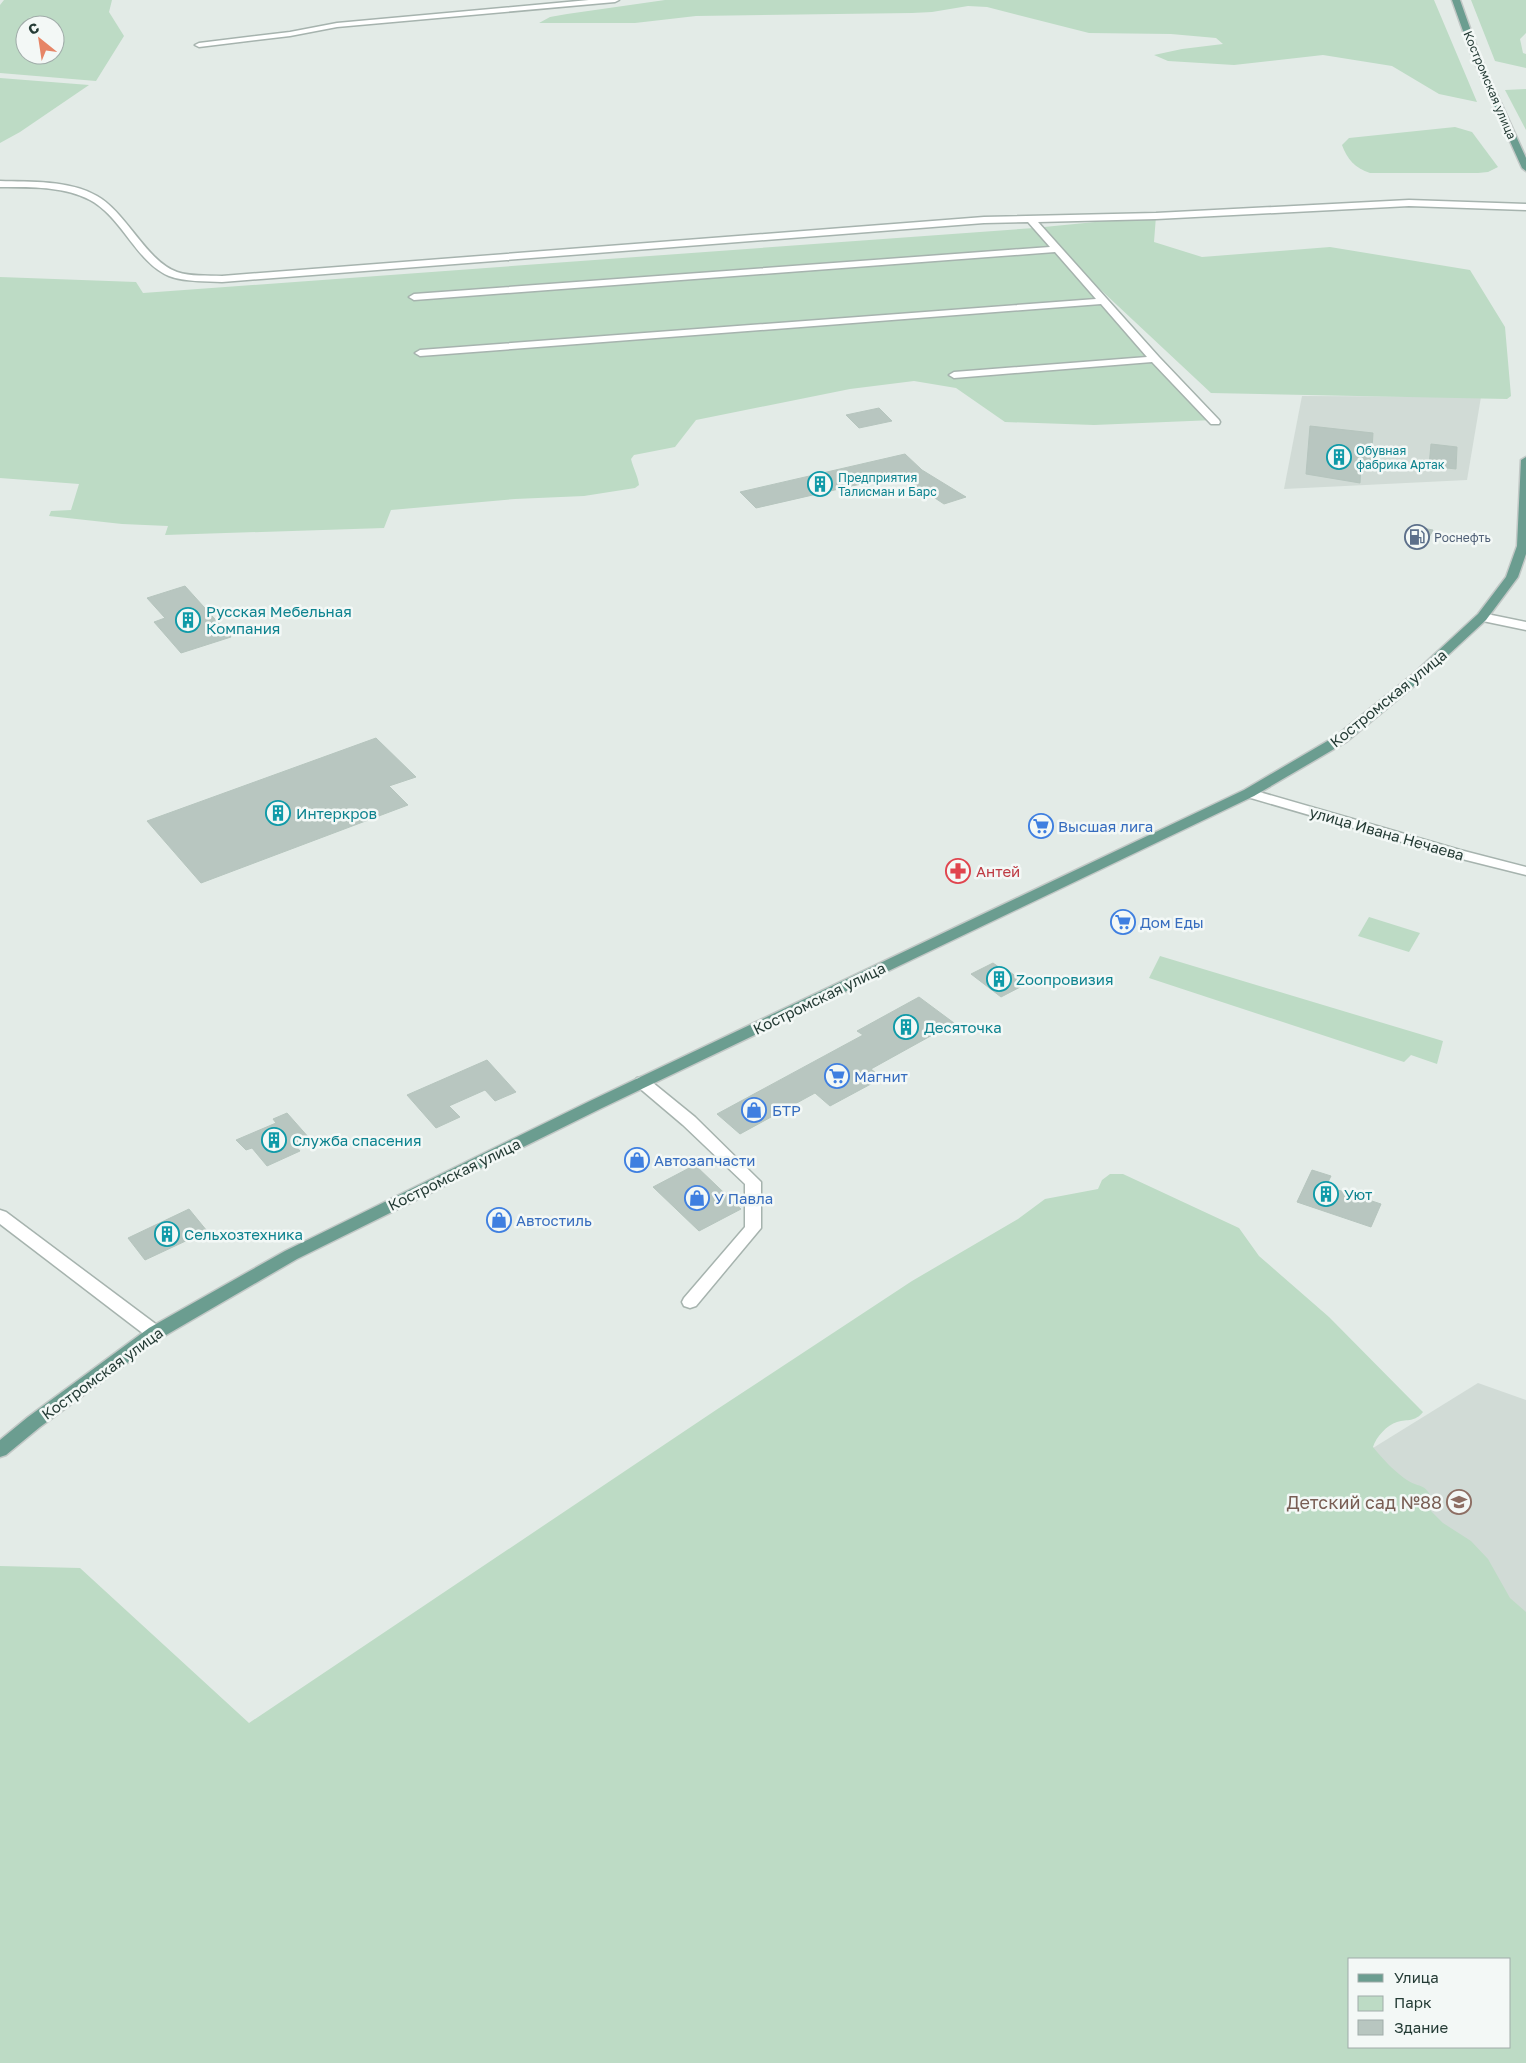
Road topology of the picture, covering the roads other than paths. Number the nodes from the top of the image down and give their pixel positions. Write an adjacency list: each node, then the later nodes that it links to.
1 (614, 0): 3 (street)
2 (1456, 0): 4 (main road, Костромская улица)
3 (199, 45)
4 (1526, 168)
5 (0, 184): 7 (street)
6 (1526, 208): 7 (street)
7 (1030, 218): 8 (street)
8 (1056, 249): 9 (street); 10 (street)
9 (414, 297)
10 (1102, 301): 11 (street); 12 (street)
11 (420, 353)
12 (1156, 359): 13 (street); 14 (street)
13 (954, 375)
14 (1215, 422)
15 (1526, 460): 16 (main road, Костромская улица)
16 (1482, 617): 17 (street); 18 (main road, Костромская улица)
17 (1526, 626)
18 (1249, 793): 19 (street, улица Ивана Нечаева); 20 (main road, Костромская улица)
19 (1526, 871)
20 (642, 1082): 22 (street); 23 (main road, Костромская улица)
21 (0, 1216): 23 (street)
22 (690, 1302)
23 (155, 1333): 24 (main road, Костромская улица)
24 (0, 1450)

